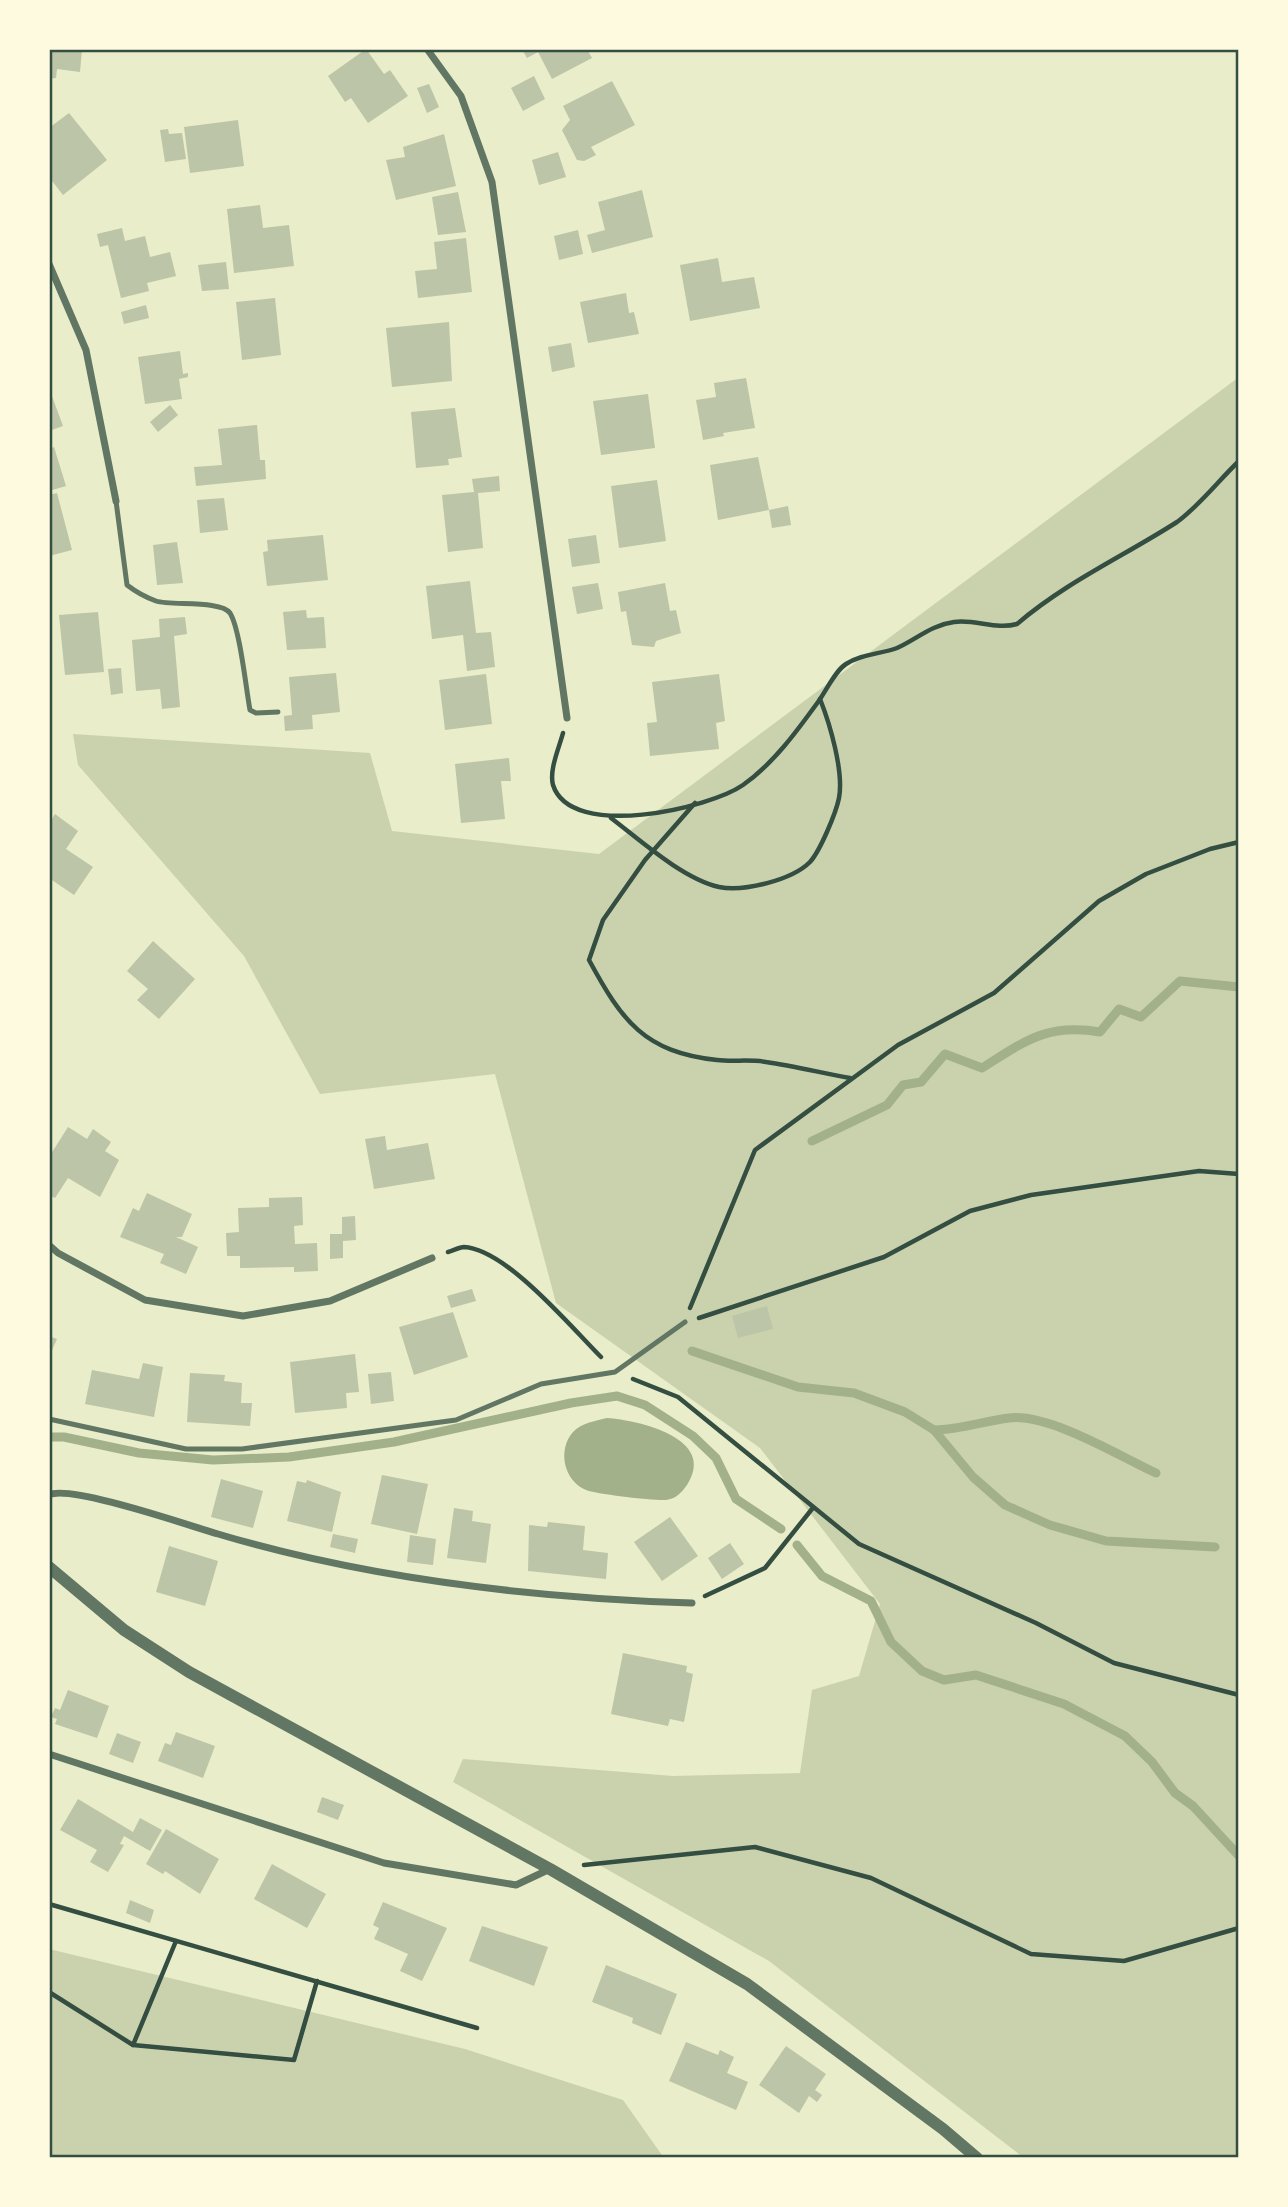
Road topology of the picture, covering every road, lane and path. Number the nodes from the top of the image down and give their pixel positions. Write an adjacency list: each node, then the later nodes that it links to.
1 (427, 49): 7 (street)
2 (49, 264): 4 (street)
3 (1239, 461): 5 (path)
4 (116, 501): 6 (lane)
5 (820, 699): 8 (path); 11 (path)
6 (278, 712)
7 (568, 718): 9 (path)
8 (696, 803): 9 (path); 11 (path)
9 (610, 817): 11 (path)
10 (1239, 842): 12 (path)
11 (653, 850): 12 (path)
12 (850, 1078): 16 (path)
13 (1239, 1174): 16 (path)
14 (49, 1245): 15 (street)
15 (432, 1258): 17 (path)
16 (685, 1322): 17 (lane)
17 (615, 1372): 18 (lane); 20 (path)
18 (49, 1419)
19 (49, 1495): 22 (street)
20 (812, 1509): 22 (path); 23 (path)
21 (49, 1567): 25 (street)
22 (692, 1603)
23 (1239, 1695)
24 (49, 1754): 25 (street)
25 (550, 1869): 27 (path); 33 (street)
26 (49, 1904): 28 (path)
27 (1239, 1928)
28 (176, 1941): 29 (path); 32 (path)
29 (317, 1981): 31 (path); 32 (path)
30 (49, 1992): 32 (path)
31 (477, 2028)
32 (134, 2045)
33 (977, 2158)

